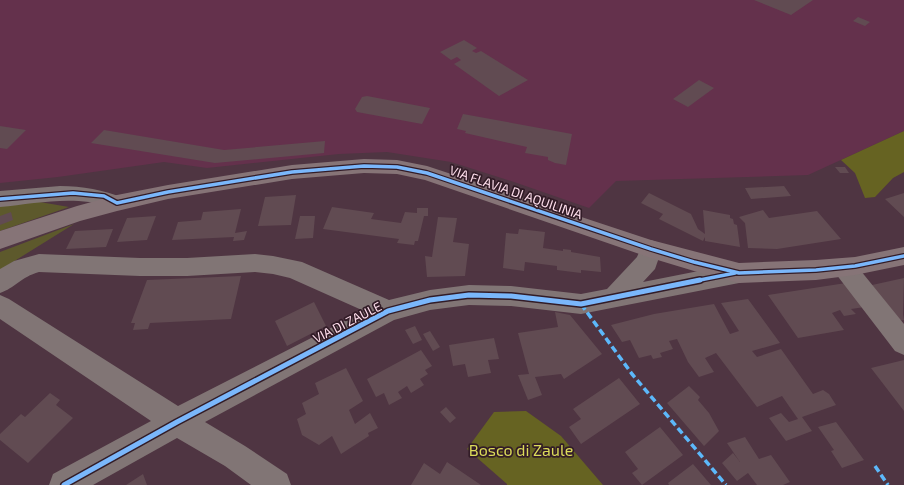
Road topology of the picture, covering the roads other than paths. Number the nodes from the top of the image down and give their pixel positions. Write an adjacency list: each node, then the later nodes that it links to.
1 (0, 199): 2 (street)
2 (117, 202): 3 (main road, VIA FLAVIA DI AQUILINIA); 4 (main road, VIA FLAVIA DI AQUILINIA)
3 (0, 240)
4 (651, 249): 7 (main road, VIA FLAVIA DI AQUILINIA); 9 (street)
5 (904, 256): 6 (main road, VIA FLAVIA DI AQUILINIA)
6 (844, 267): 7 (main road, VIA FLAVIA DI AQUILINIA); 12 (street)
7 (739, 273): 9 (street, VIA DI ZAULE)
8 (0, 283): 11 (street, VIA DI ZAULE)
9 (613, 298): 11 (street, VIA DI ZAULE)
10 (0, 306): 13 (street)
11 (388, 311): 13 (street, VIA DI ZAULE)
12 (904, 343)
13 (177, 422): 14 (street, VIA DI ZAULE); 15 (street)
14 (64, 485)
15 (276, 485)

